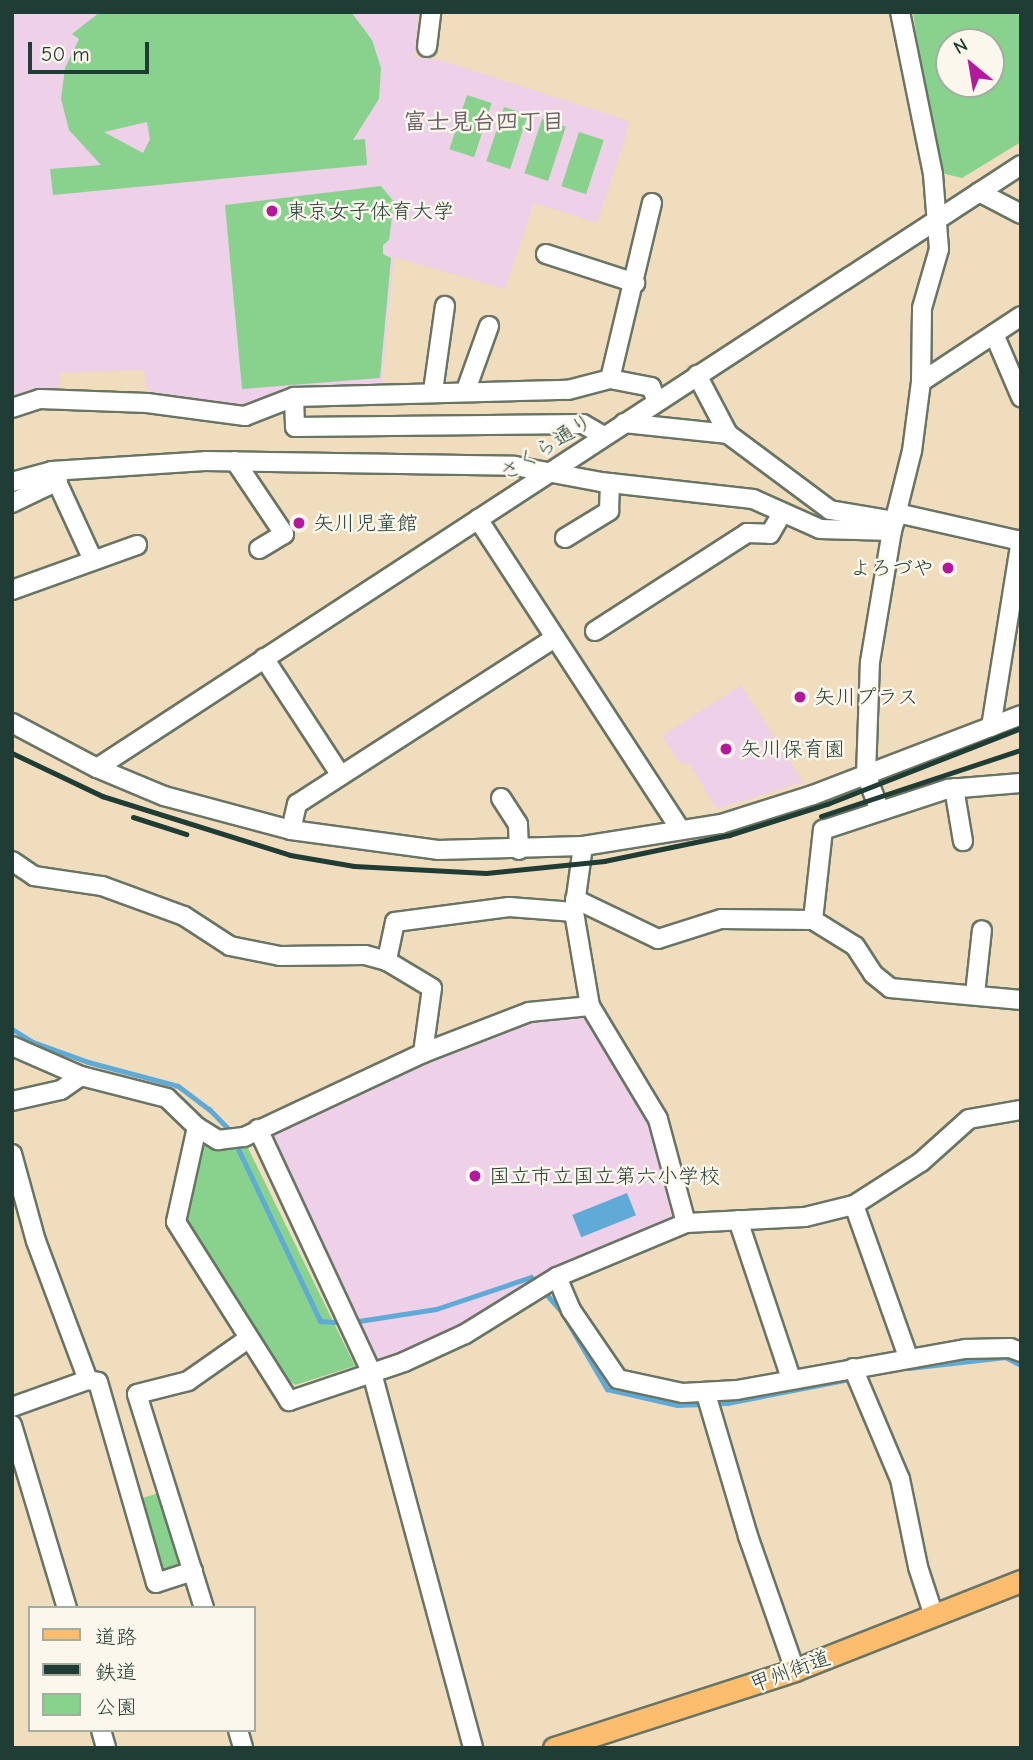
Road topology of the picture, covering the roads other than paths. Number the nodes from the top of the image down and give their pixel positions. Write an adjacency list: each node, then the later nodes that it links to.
1 (431, 12): 3 (street)
2 (900, 12): 8 (street)
3 (427, 47)
4 (1021, 165): 5 (street, さくら通り)
5 (979, 192): 7 (street); 8 (street, さくら通り)
6 (652, 204): 10 (street)
7 (1021, 214)
8 (938, 219): 15 (street, さくら通り); 17 (street)
9 (546, 254): 10 (street)
10 (635, 283): 16 (street)
11 (445, 306): 19 (street)
12 (1021, 316): 14 (street)
13 (489, 326): 18 (street)
14 (994, 334): 17 (street); 21 (street)
15 (697, 375): 22 (street, さくら通り); 25 (street)
16 (610, 379): 18 (street); 22 (street)
17 (921, 382): 35 (street)
18 (466, 390): 19 (street)
19 (433, 391): 20 (street)
20 (294, 397): 23 (street); 26 (street)
21 (1021, 397)
22 (657, 402): 24 (street, さくら通り)
23 (12, 408)
24 (624, 423): 25 (street); 26 (street, さくら通り)
25 (728, 434): 35 (street)
26 (604, 436): 28 (street, さくら通り)
27 (235, 461): 28 (street); 29 (street); 39 (street)
28 (550, 472): 31 (street); 34 (street, さくら通り)
29 (55, 476): 30 (street); 32 (street); 40 (street)
30 (12, 482)
31 (610, 483): 33 (street); 36 (street)
32 (12, 503)
33 (782, 513): 35 (street); 42 (street)
34 (478, 519): 43 (street); 44 (street, さくら通り)
35 (895, 522): 37 (street); 50 (street)
36 (565, 538)
37 (1021, 541): 47 (street)
38 (137, 545): 40 (street)
39 (259, 549)
40 (93, 560): 41 (street)
41 (12, 590)
42 (595, 631)
43 (555, 638): 49 (street); 56 (street)
44 (264, 659): 48 (street, さくら通り); 49 (street)
45 (1021, 715): 47 (street)
46 (12, 723): 48 (street)
47 (991, 727): 50 (street)
48 (97, 768): 55 (street)
49 (340, 774): 55 (street)
50 (866, 775): 54 (street); 56 (street)
51 (1021, 783): 52 (street)
52 (954, 788): 54 (street); 57 (street)
53 (501, 798): 59 (street)
54 (880, 811): 62 (street)
55 (291, 830): 59 (street)
56 (681, 830): 58 (street)
57 (963, 841)
58 (583, 846): 59 (street); 61 (street)
59 (519, 850)
60 (12, 861): 64 (street)
61 (575, 906): 62 (street); 64 (street); 67 (street)
62 (813, 920): 65 (street)
63 (982, 930): 65 (street)
64 (387, 961): 69 (street)
65 (975, 994): 66 (street)
66 (1021, 1000)
67 (590, 1006): 69 (street); 79 (street)
68 (12, 1046): 70 (street)
69 (423, 1053): 74 (street)
70 (81, 1076): 71 (street); 73 (street)
71 (12, 1101)
72 (1021, 1110): 77 (street)
73 (197, 1127): 74 (street); 81 (street)
74 (251, 1133): 84 (street)
75 (12, 1154): 76 (street)
76 (16, 1190): 87 (street)
77 (854, 1205): 78 (street); 83 (street)
78 (738, 1220): 79 (street); 86 (street)
79 (686, 1223): 80 (street)
80 (545, 1283): 84 (street); 88 (street)
81 (248, 1339): 84 (street); 91 (street)
82 (1021, 1352): 83 (street)
83 (908, 1357): 85 (street)
84 (372, 1373): 97 (street)
85 (855, 1374): 86 (street); 95 (street)
86 (791, 1378): 88 (street)
87 (88, 1380): 89 (street); 91 (street)
88 (709, 1401): 96 (street)
89 (12, 1407)
90 (12, 1425): 93 (street)
91 (193, 1571): 94 (street)
92 (1021, 1581): 95 (main road, 甲州街道)
93 (66, 1606)
94 (203, 1606)
95 (934, 1616): 96 (main road, 甲州街道)
96 (795, 1670): 98 (main road, 甲州街道)
97 (473, 1748)
98 (554, 1748)

